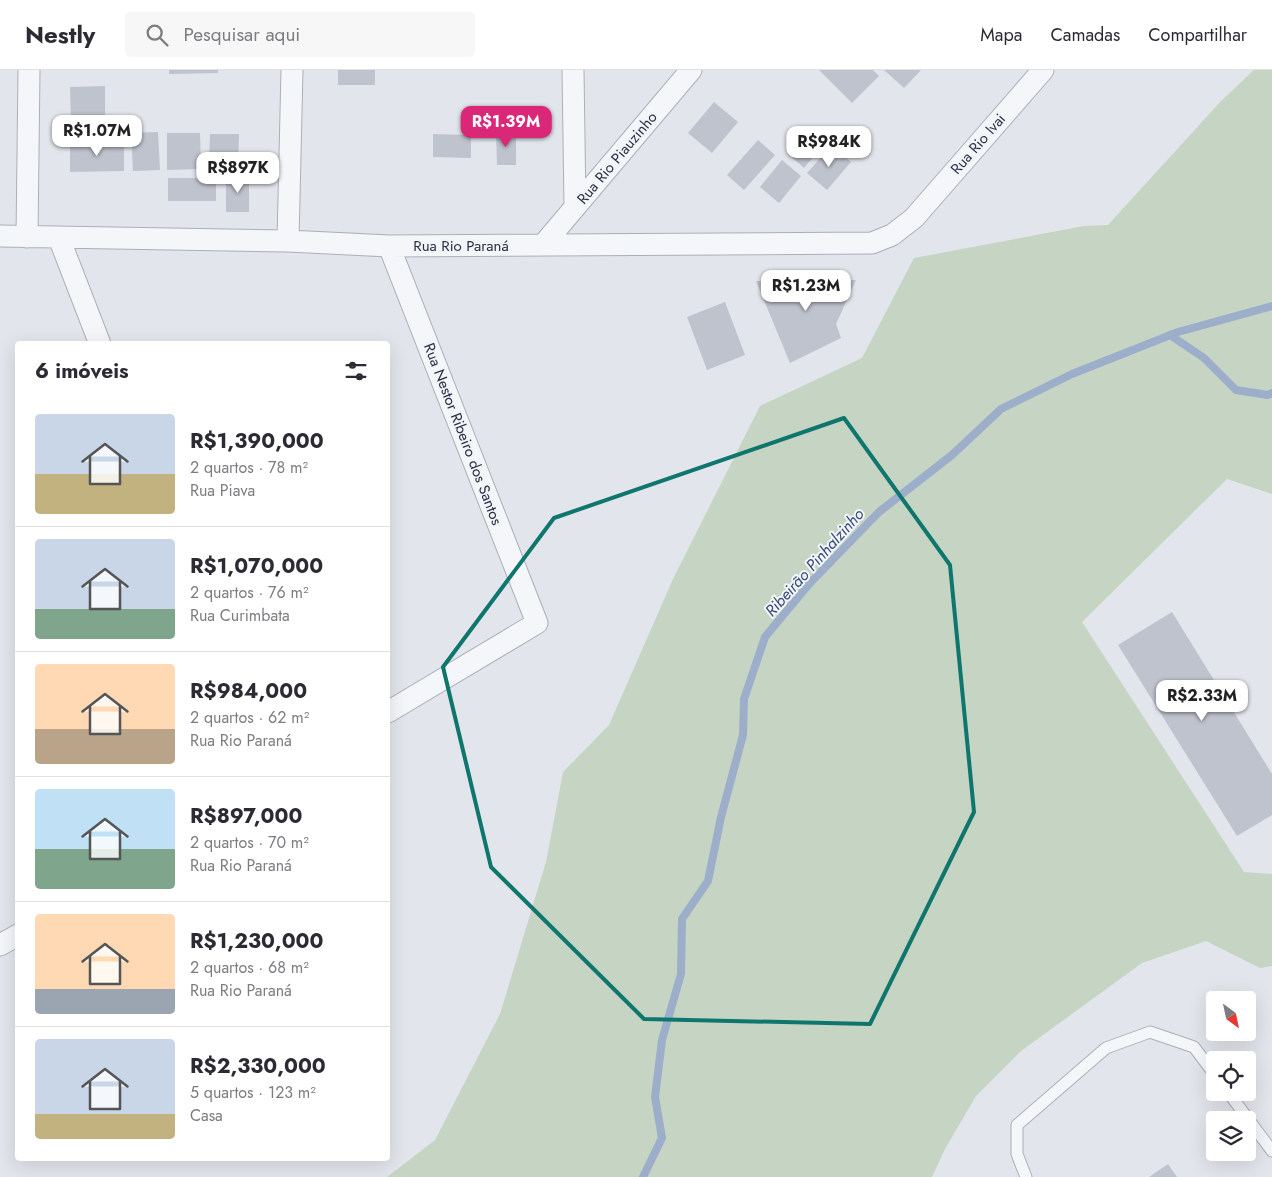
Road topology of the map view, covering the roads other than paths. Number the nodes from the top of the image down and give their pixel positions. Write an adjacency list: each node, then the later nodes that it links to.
1 (29, 70): 9 (street)
2 (292, 70): 11 (street)
3 (573, 70): 6 (street)
4 (691, 70): 6 (street, Rua Rio Piauzinho)
5 (1043, 70): 7 (street, Rua Rio Ivai)
6 (575, 208): 12 (street, Rua Rio Piauzinho)
7 (914, 218): 12 (street, Rua Rio Paraná)
8 (0, 236): 9 (street, Rua Rio Paraná)
9 (27, 237): 10 (street, Rua Rio Paraná)
10 (59, 238): 11 (street, Rua Rio Paraná); 14 (street)
11 (288, 241): 13 (street, Rua Rio Paraná)
12 (544, 245): 13 (street, Rua Rio Paraná)
13 (389, 246): 15 (street, Rua Nestor Ribeiro dos Santos)
14 (99, 341)
15 (390, 711)
16 (15, 937): 17 (street)
17 (0, 945)
18 (1206, 1063): 21 (lane)
19 (1235, 1101): 20 (lane)
20 (1272, 1151)
21 (1026, 1177)

